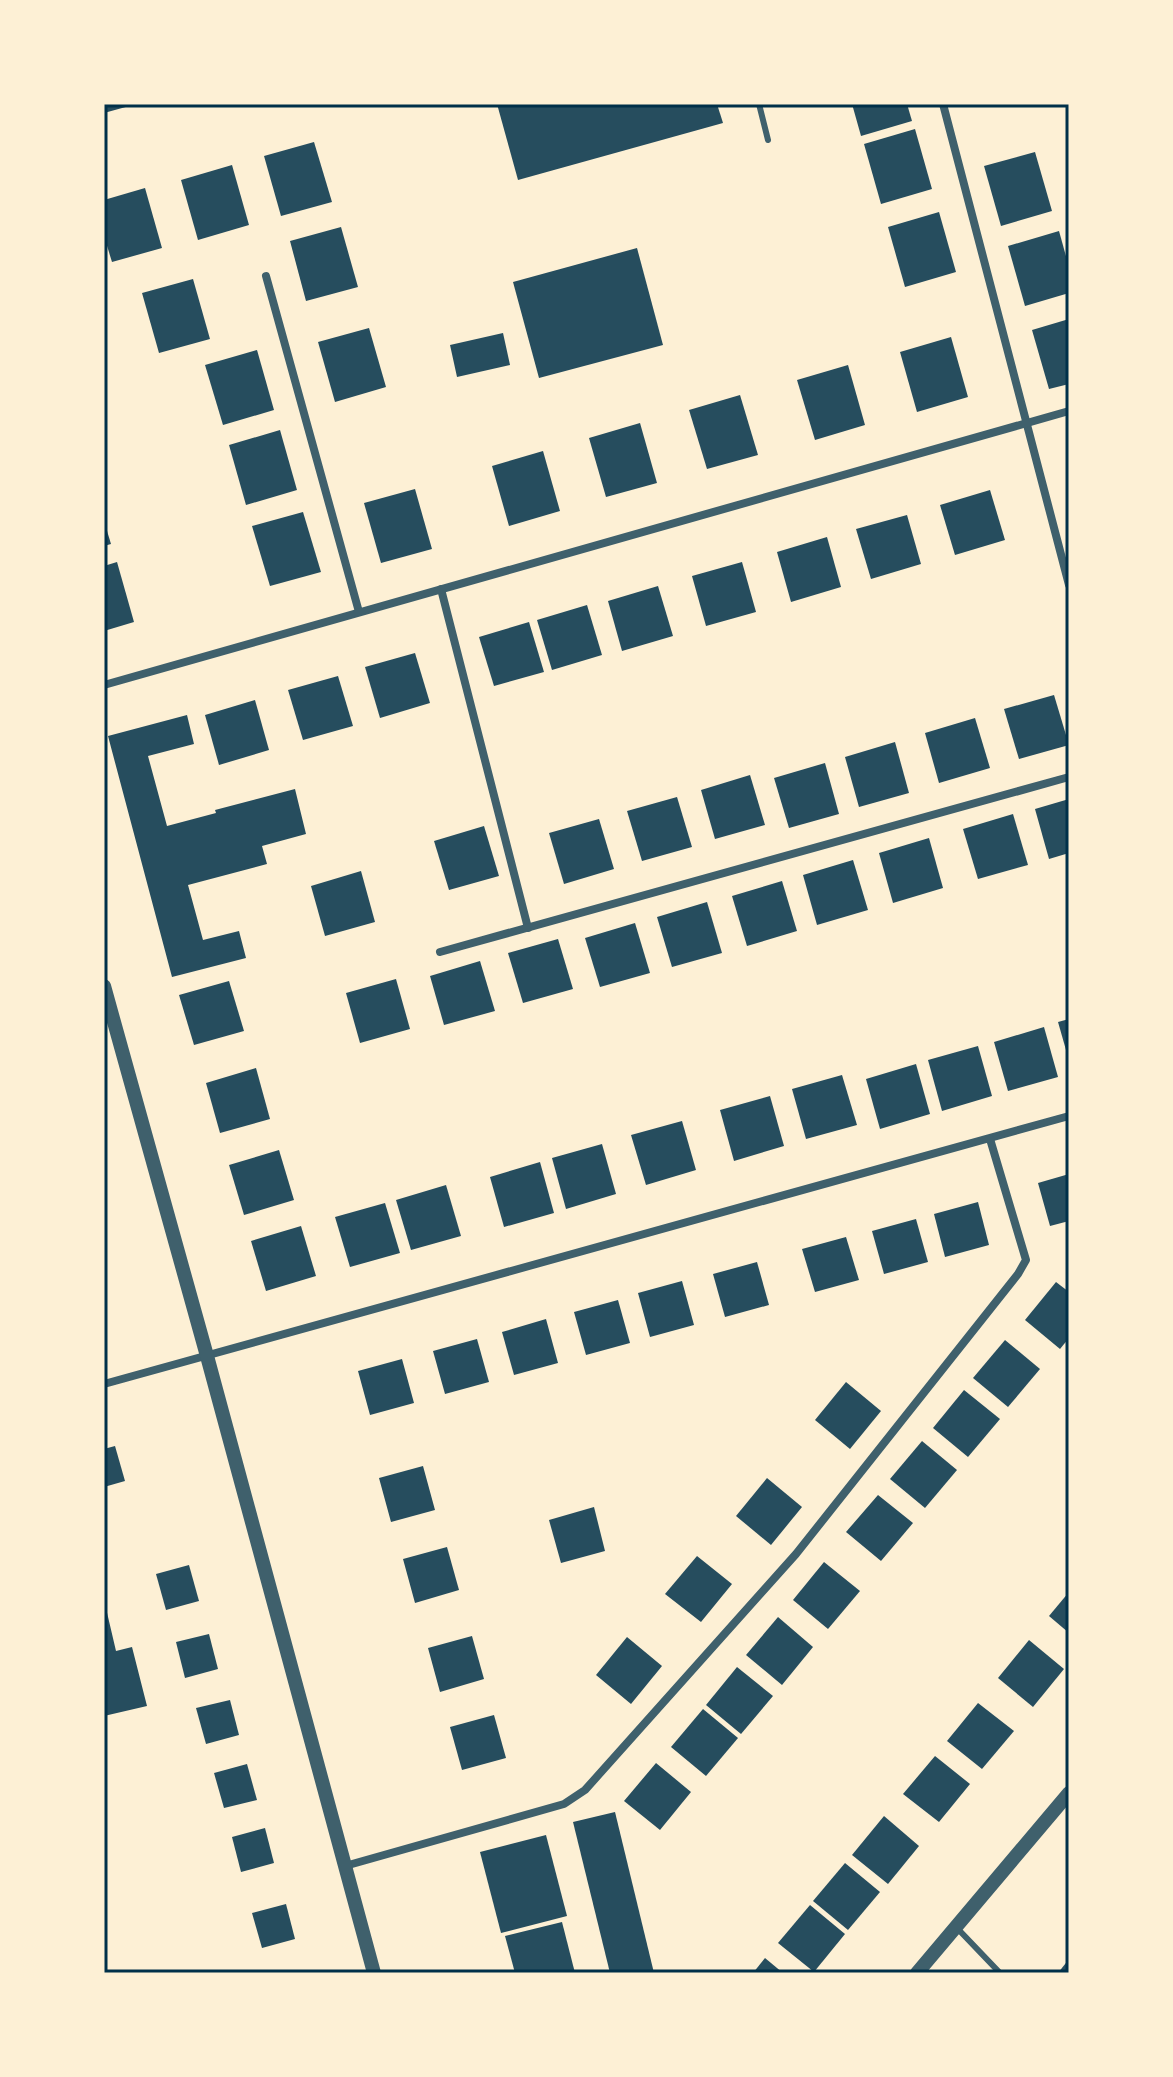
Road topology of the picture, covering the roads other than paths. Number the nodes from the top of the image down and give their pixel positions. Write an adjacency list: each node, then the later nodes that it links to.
1 (759, 104): 3 (lane)
2 (943, 104): 6 (street)
3 (768, 140)
4 (266, 276): 9 (street)
5 (1069, 411): 6 (street)
6 (1025, 423): 7 (street); 8 (street)
7 (1069, 585)
8 (441, 589): 9 (street); 12 (street)
9 (359, 612): 10 (street)
10 (104, 685)
11 (1069, 777): 12 (street)
12 (528, 928): 13 (street)
13 (440, 952)
14 (104, 986): 17 (street)
15 (1069, 1116): 16 (street)
16 (990, 1139): 17 (street); 20 (street)
17 (207, 1356): 18 (street); 20 (street)
18 (104, 1384)
19 (1069, 1793): 21 (street)
20 (345, 1866): 22 (street)
21 (955, 1926): 23 (street); 24 (lane)
22 (374, 1973)
23 (917, 1973)
24 (1000, 1973)

